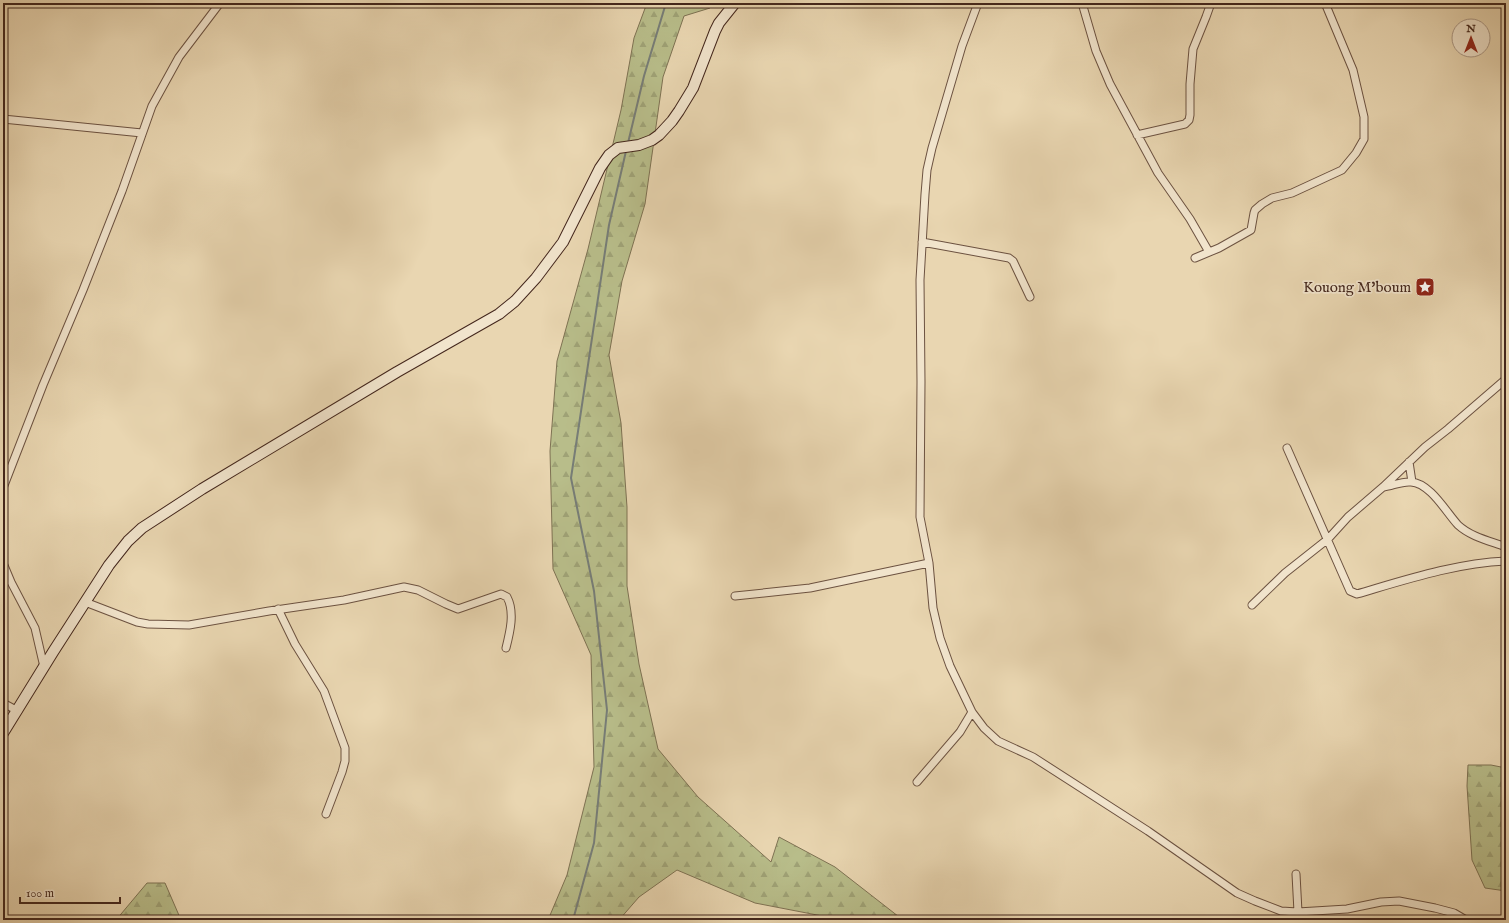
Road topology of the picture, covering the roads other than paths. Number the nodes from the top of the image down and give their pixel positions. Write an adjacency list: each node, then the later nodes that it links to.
1 (6, 3): 8 (street)
2 (220, 3): 10 (street)
3 (736, 3): 28 (street)
4 (978, 3): 12 (street)
5 (1082, 3): 11 (street)
6 (1210, 3): 11 (street)
7 (1325, 3): 13 (street)
8 (3, 6)
9 (3, 119): 10 (street)
10 (142, 133): 20 (street)
11 (1137, 135): 13 (street)
12 (922, 242): 15 (street); 26 (street)
13 (1209, 252): 14 (street)
14 (1195, 258)
15 (1030, 297)
16 (1506, 379): 18 (street)
17 (1287, 448): 22 (street)
18 (1409, 462): 19 (street); 21 (street)
19 (1412, 482): 21 (street); 23 (street)
20 (3, 488)
21 (1383, 488): 22 (street)
22 (1328, 539): 24 (street); 29 (street)
23 (1506, 547)
24 (1506, 561)
25 (3, 563): 32 (street)
26 (929, 563): 27 (street); 35 (street)
27 (735, 596)
28 (85, 602): 30 (street); 32 (street)
29 (1252, 605)
30 (278, 610): 31 (street); 38 (street)
31 (506, 648)
32 (44, 667): 34 (street)
33 (3, 703): 34 (street)
34 (18, 711): 36 (street)
35 (972, 712): 37 (street); 40 (street)
36 (3, 733)
37 (917, 782)
38 (326, 814)
39 (1296, 874): 40 (street)
40 (1298, 912): 41 (street)
41 (1466, 920)

